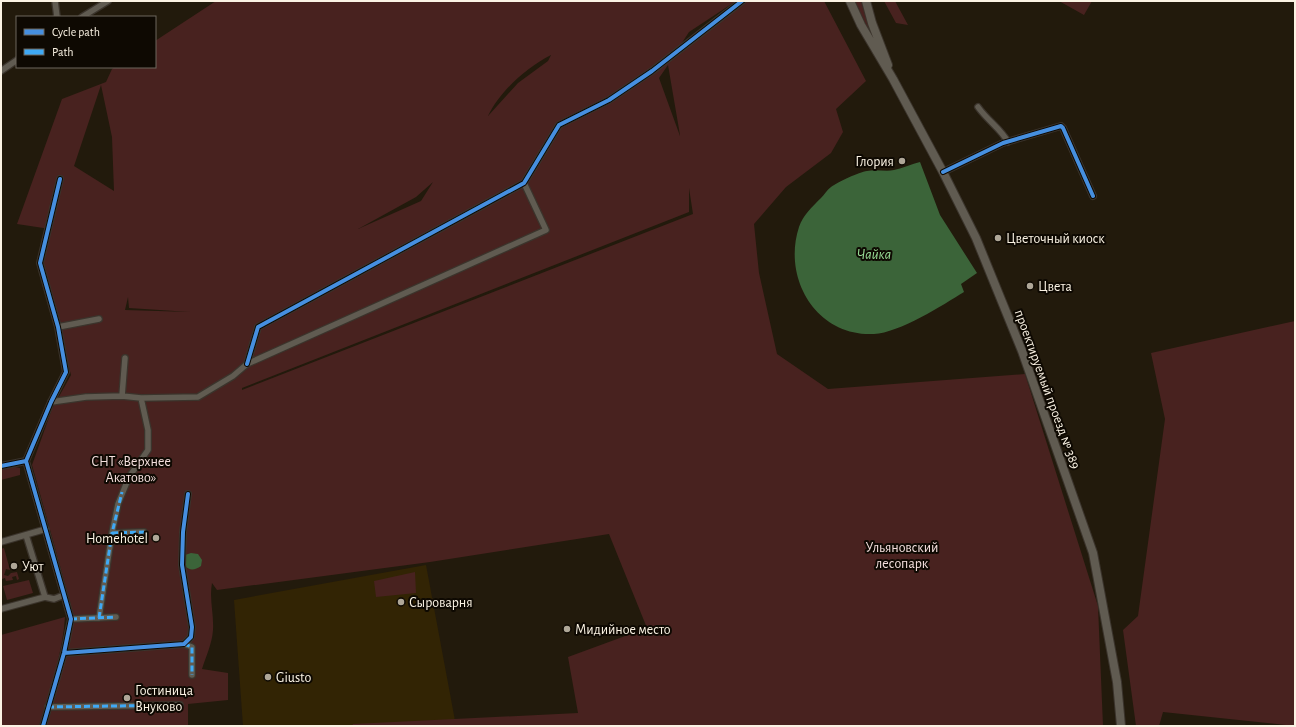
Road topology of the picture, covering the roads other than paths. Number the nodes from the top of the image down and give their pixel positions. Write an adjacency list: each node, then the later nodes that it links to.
1 (55, 1): 6 (street)
2 (108, 1): 7 (street)
3 (742, 1): 15 (street)
4 (850, 1): 10 (main road, проектируемый проезд № 389)
5 (866, 1): 10 (main road, проектируемый проезд № 389)
6 (57, 16)
7 (84, 16)
8 (16, 61): 9 (street)
9 (1, 71)
10 (894, 79): 13 (main road, проектируемый проезд № 389)
11 (978, 107): 12 (street)
12 (1008, 142): 13 (street); 16 (street)
13 (943, 172): 44 (main road, проектируемый проезд № 389)
14 (60, 179): 18 (street)
15 (524, 183): 20 (street); 20 (street)
16 (1094, 196)
17 (99, 319): 18 (street)
18 (58, 327): 23 (street)
19 (124, 358): 21 (street)
20 (247, 364): 22 (street)
21 (122, 396): 22 (street); 23 (street)
22 (141, 398): 29 (street)
23 (51, 402): 24 (street)
24 (26, 461): 25 (street); 27 (street)
25 (1, 466)
26 (188, 494): 38 (street)
27 (46, 529): 30 (street); 32 (street)
28 (144, 532): 29 (street)
29 (112, 533): 36 (street)
30 (26, 534): 31 (street); 33 (street)
31 (1, 542)
32 (64, 595): 33 (street); 37 (street)
33 (45, 597): 34 (street)
34 (1, 609)
35 (116, 617): 36 (street)
36 (99, 618): 37 (street)
37 (71, 619): 39 (street)
38 (184, 644): 39 (street); 40 (street)
39 (64, 653): 42 (street)
40 (192, 675)
41 (180, 705): 42 (street)
42 (48, 707): 43 (street)
43 (43, 726)
44 (1121, 726)

